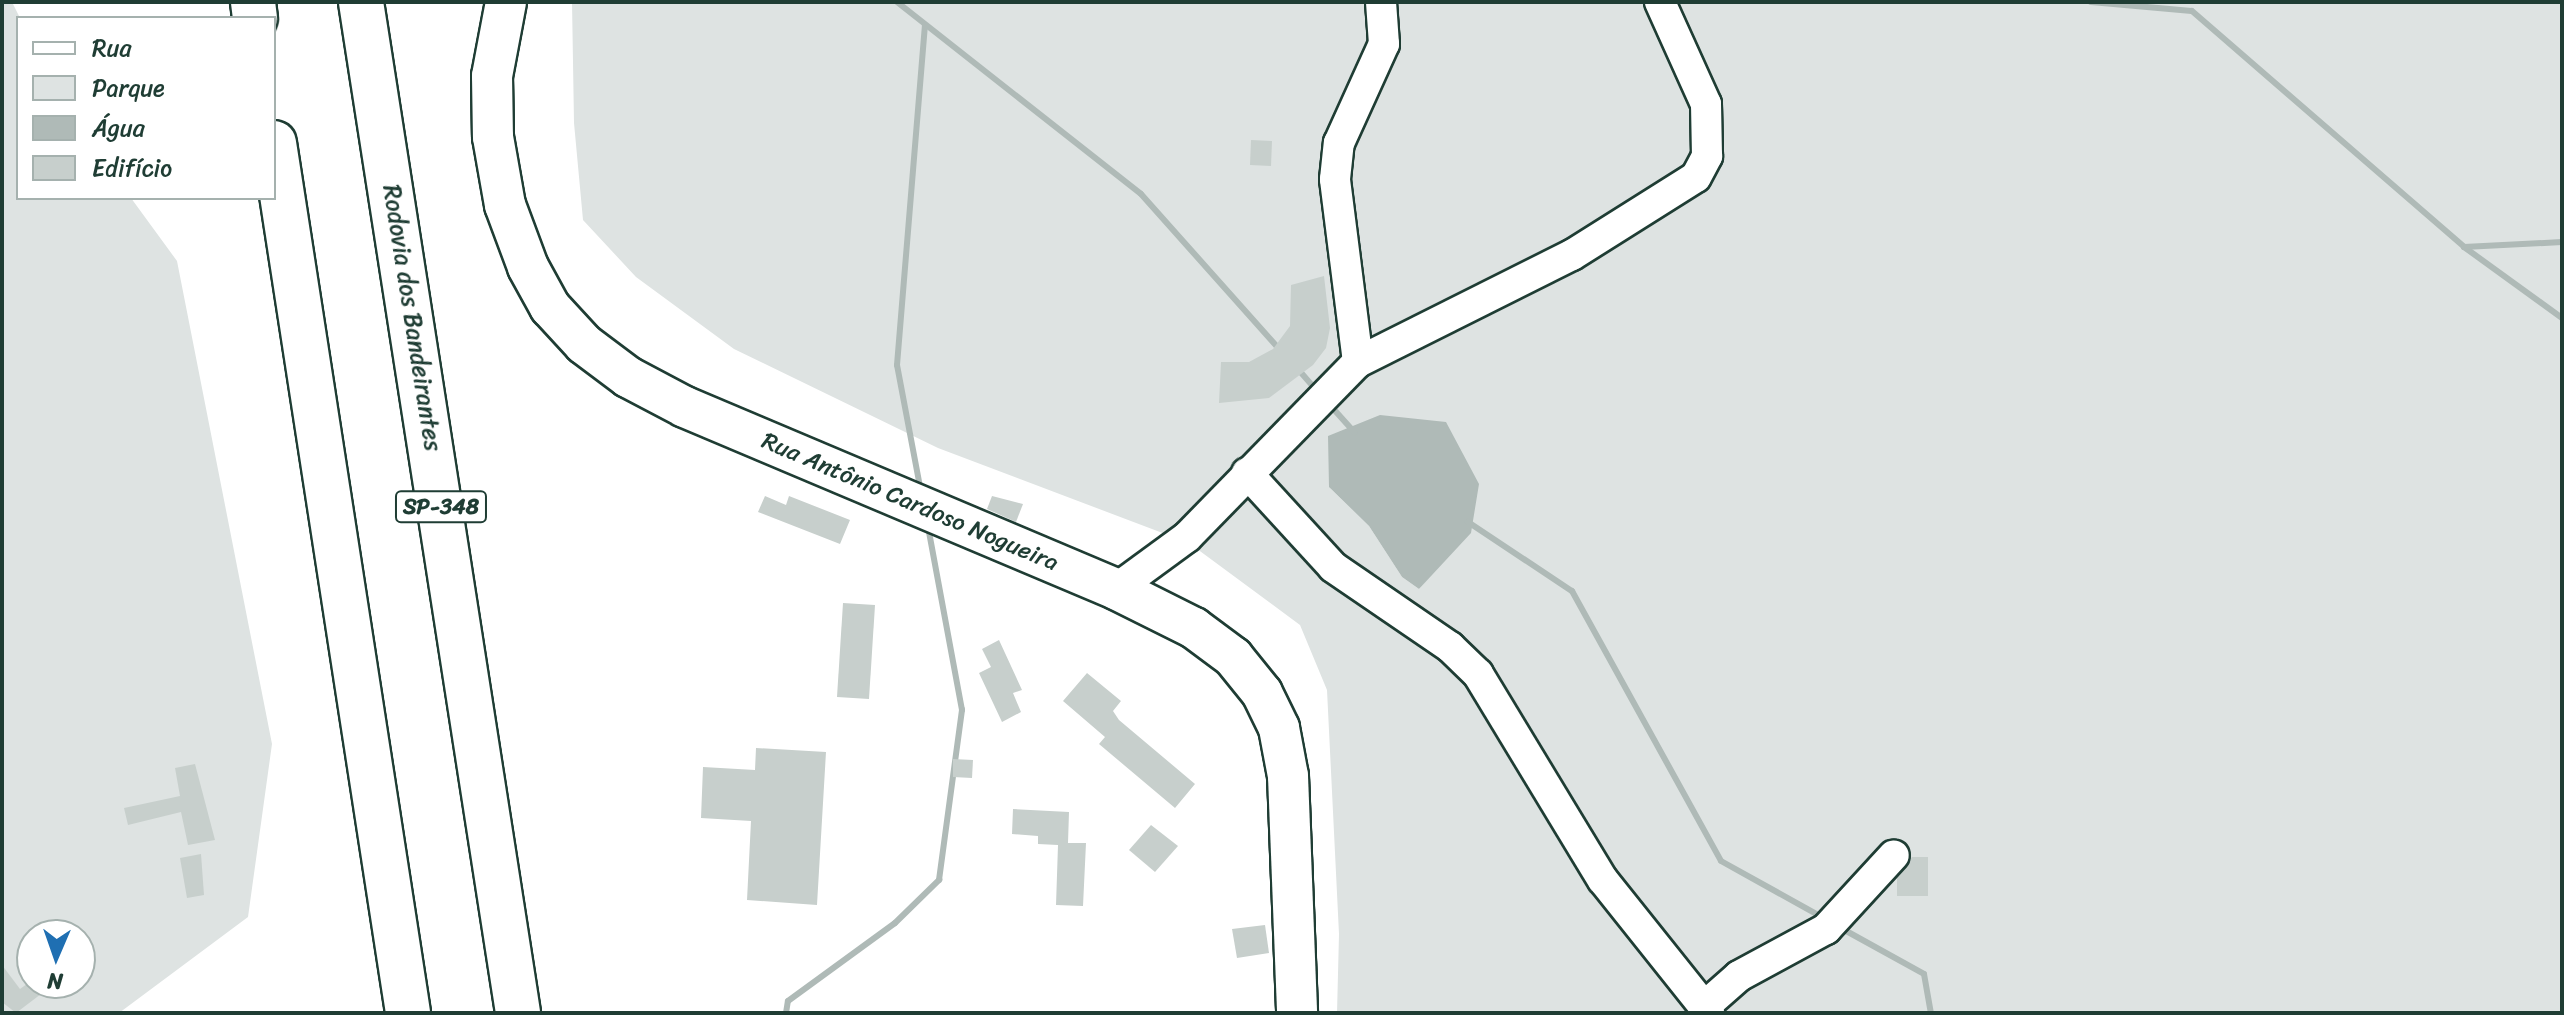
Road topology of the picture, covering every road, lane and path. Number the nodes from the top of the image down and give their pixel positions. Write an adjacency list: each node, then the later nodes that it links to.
1 (361, 2): 12 (highway, Rodovia dos Bandeirantes / SP-348)
2 (506, 2): 8 (main road, Rua Antônio Cardoso Nogueira)
3 (1381, 2): 6 (street)
4 (1660, 2): 6 (street)
5 (276, 156): 11 (highway)
6 (1358, 362): 7 (street)
7 (1247, 473): 8 (street); 10 (street)
8 (1116, 589): 13 (main road, Rua Antônio Cardoso Nogueira)
9 (1894, 855): 10 (street)
10 (1707, 1010)
11 (408, 1013)
12 (518, 1013)
13 (1297, 1013)

